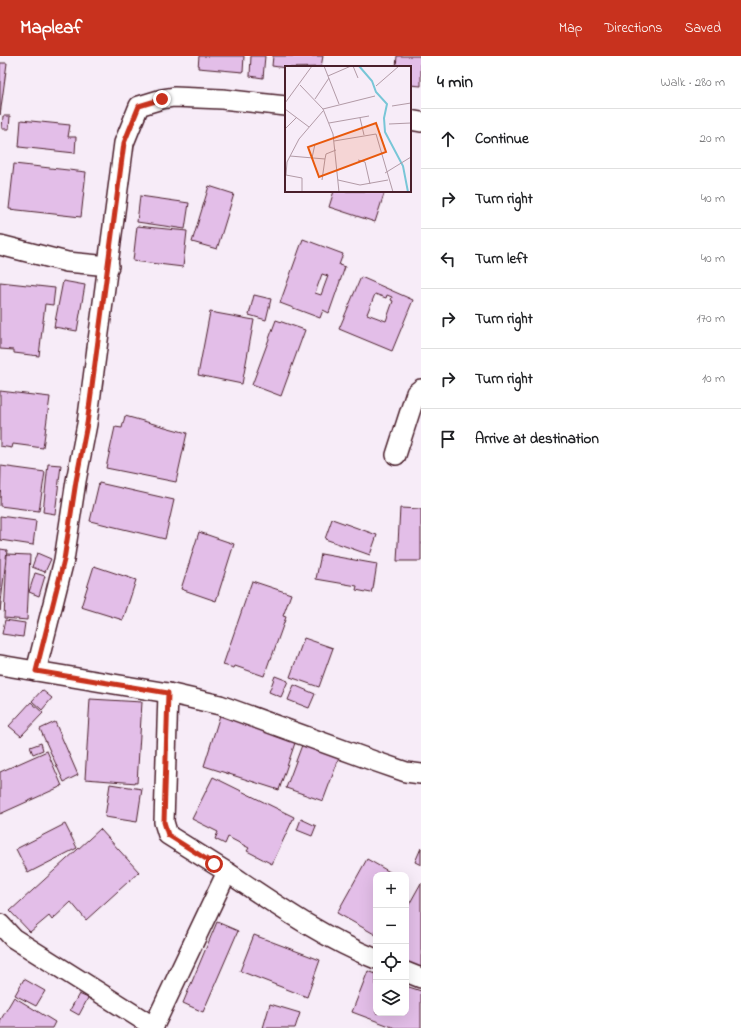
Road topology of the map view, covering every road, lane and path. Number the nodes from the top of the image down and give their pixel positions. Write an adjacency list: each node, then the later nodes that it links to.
1 (285, 106): 5 (street)
2 (411, 120): 3 (street)
3 (421, 122)
4 (0, 245): 5 (street)
5 (109, 266): 9 (street)
6 (421, 389): 7 (street)
7 (396, 455)
8 (0, 665): 9 (street)
9 (36, 671): 10 (street)
10 (168, 693): 11 (street); 12 (street)
11 (421, 774)
12 (227, 872): 14 (street); 17 (street)
13 (0, 924): 17 (street)
14 (373, 959)
15 (409, 973): 16 (street)
16 (421, 978)
17 (154, 1028)

